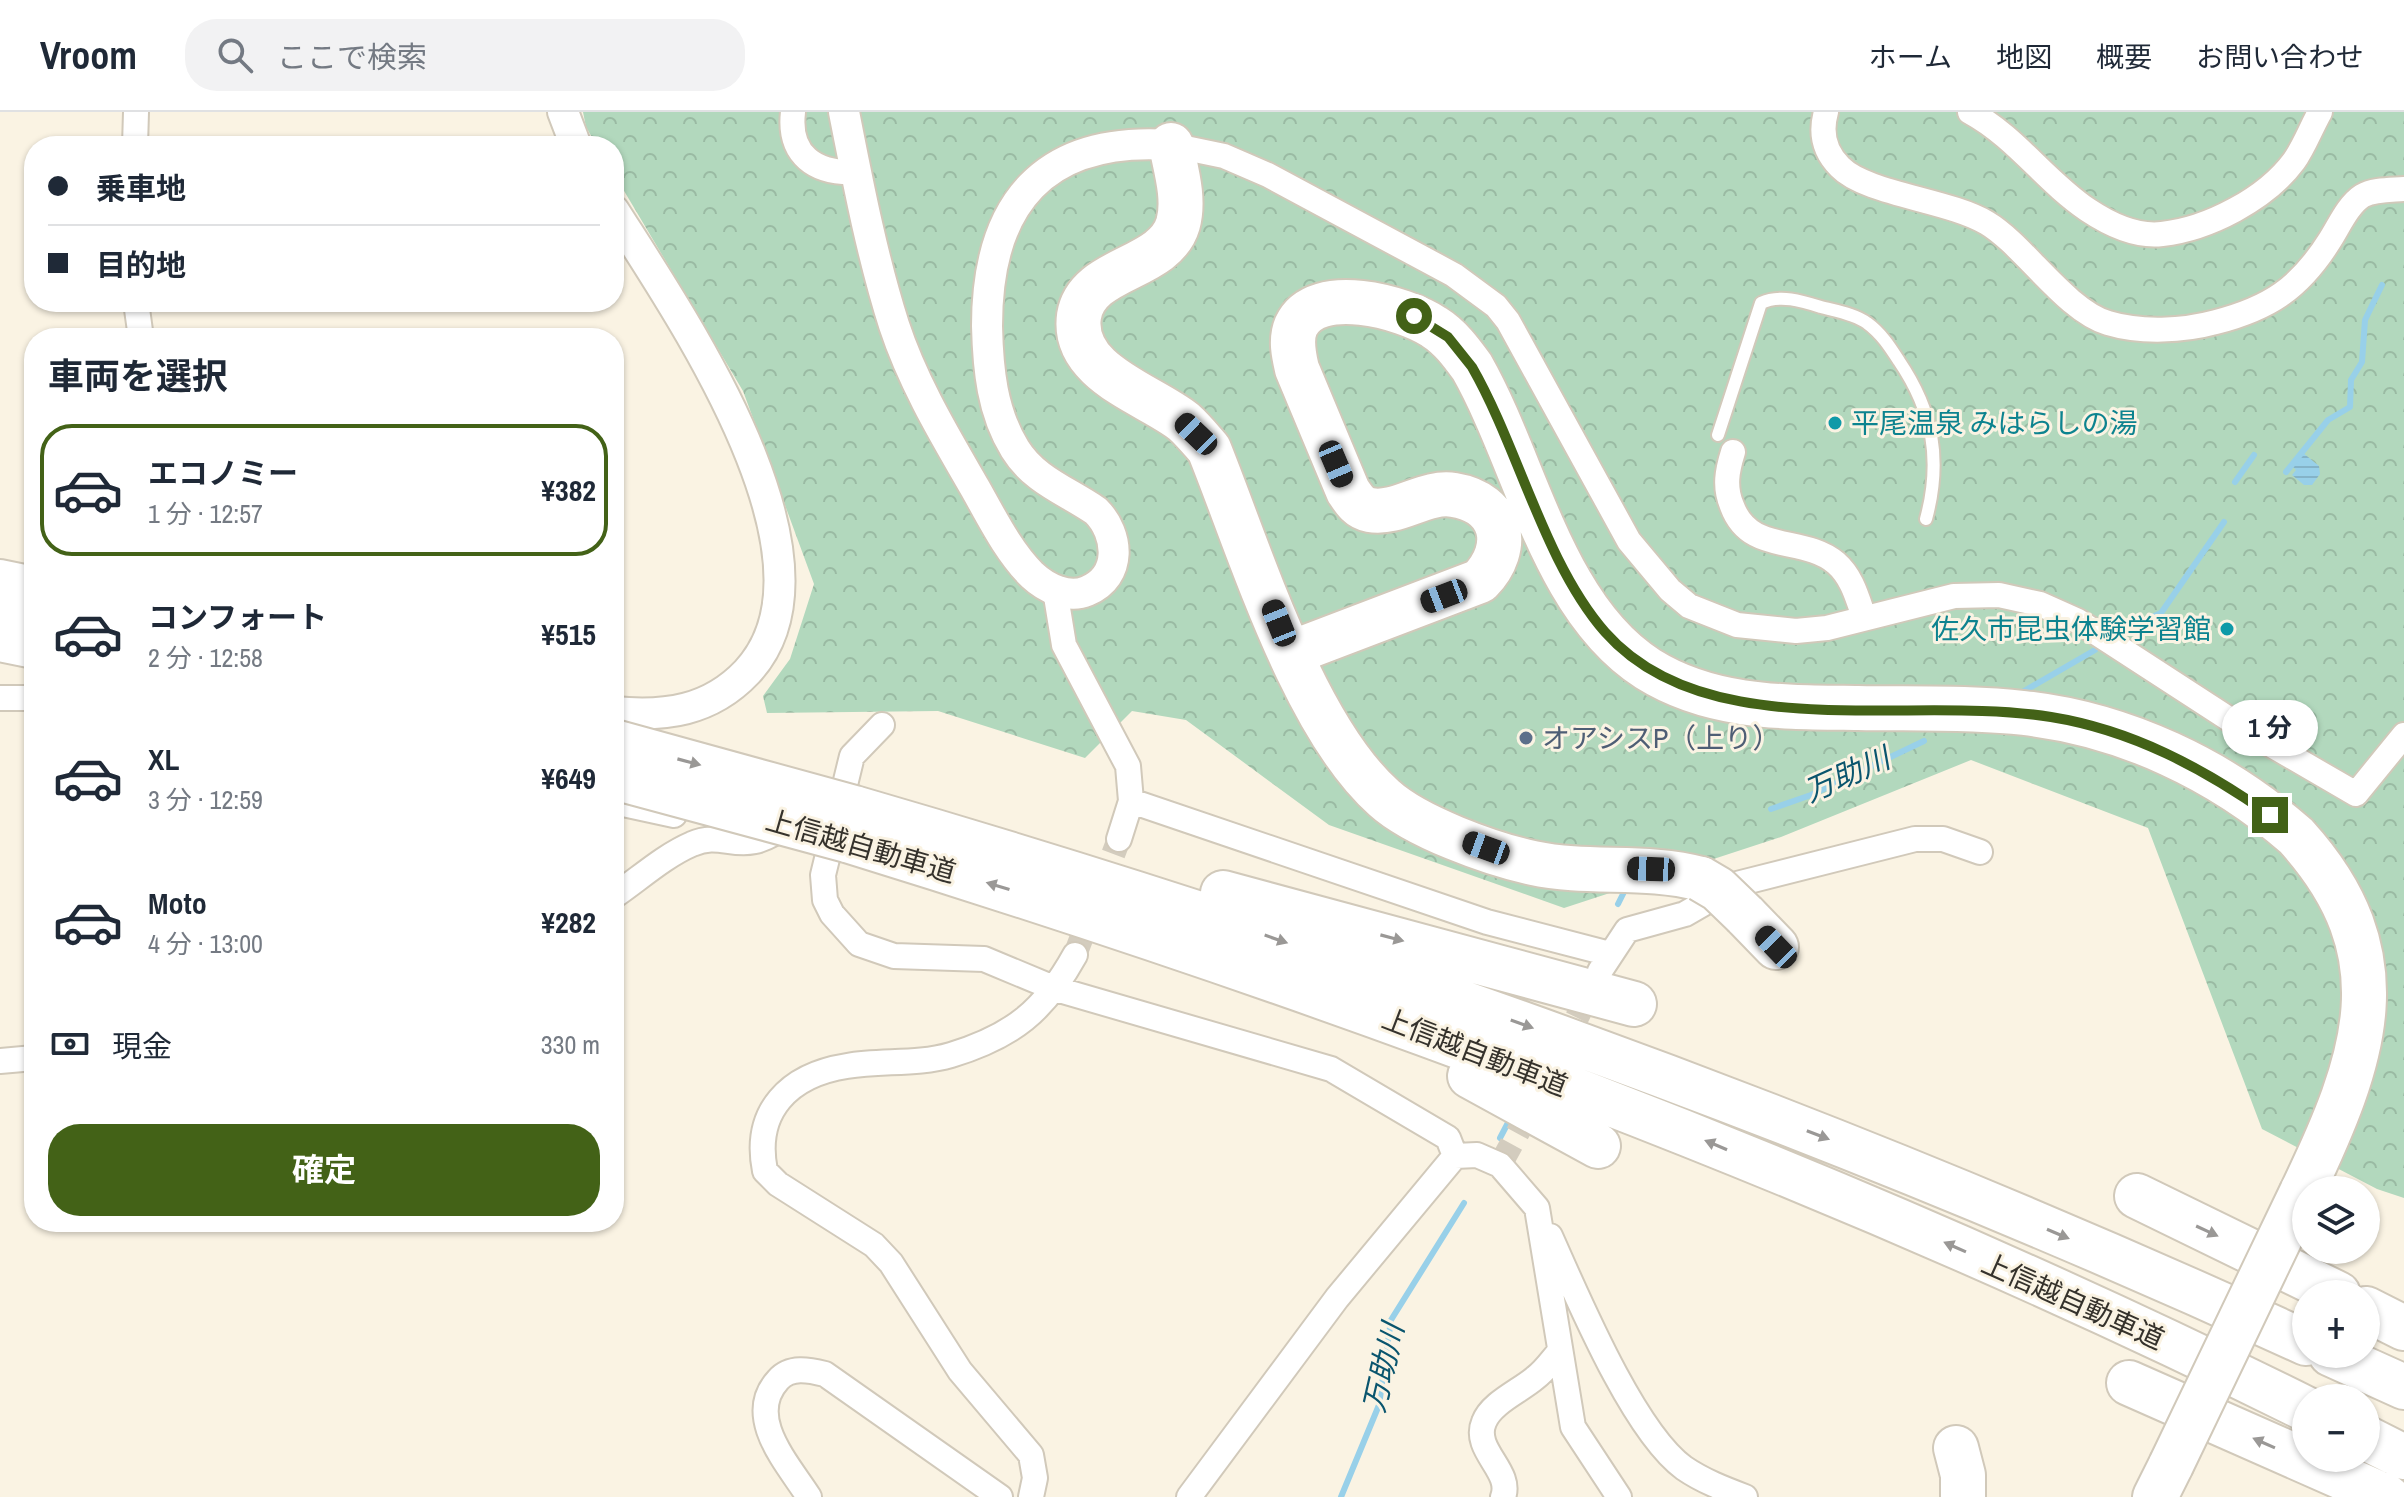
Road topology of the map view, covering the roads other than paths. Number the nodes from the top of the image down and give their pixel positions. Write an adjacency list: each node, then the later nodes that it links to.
1 (136, 112): 8 (street)
2 (563, 112): 9 (street)
3 (793, 112): 11 (street)
4 (844, 112): 11 (street)
5 (1826, 112): 12 (street)
6 (1970, 112): 7 (street)
7 (2320, 112)
8 (135, 136)
9 (572, 136)
10 (1171, 145): 18 (street); 21 (street); 24 (highway)
11 (856, 172): 18 (street)
12 (2404, 189)
13 (624, 227): 27 (street)
14 (1725, 444): 15 (lane); 21 (street)
15 (1926, 519)
16 (0, 575): 17 (street)
17 (24, 580)
18 (1055, 590): 32 (street)
19 (0, 604): 20 (highway)
20 (24, 609)
21 (1864, 617): 29 (street)
22 (0, 639): 23 (highway)
23 (24, 644)
24 (1291, 653): 40 (highway, bridge); 62 (highway, bridge)
25 (0, 698): 26 (street)
26 (24, 698)
27 (624, 712)
28 (882, 725): 34 (street)
29 (2404, 735)
30 (624, 745): 34 (highway, 上信越自動車道, one-way to 34, bridge)
31 (624, 778): 34 (highway, 上信越自動車道, bridge)
32 (1131, 801): 36 (street); 37 (street)
33 (624, 804): 35 (street)
34 (849, 809): 35 (street); 39 (highway, 上信越自動車道, one-way to 34); 42 (street); 43 (highway, one-way to 43); 53 (highway, 上信越自動車道, one-way to 53)
35 (766, 839): 38 (street)
36 (1119, 839)
37 (1980, 852)
38 (624, 889)
39 (1043, 900): 46 (highway); 58 (highway, 上信越自動車道, one-way to 39)
40 (1776, 947)
41 (1075, 955): 42 (street)
42 (1056, 989): 47 (street); 65 (street)
43 (1634, 1004)
44 (24, 1059): 45 (street)
45 (0, 1061)
46 (1598, 1146)
47 (1455, 1156): 49 (street); 66 (street)
48 (2137, 1196): 50 (highway, one-way to 50)
49 (1537, 1208): 54 (street); 69 (street)
50 (2309, 1280)
51 (2380, 1316): 52 (highway)
52 (2404, 1328)
53 (2292, 1337)
54 (1560, 1351): 67 (street); 68 (street)
55 (2362, 1368): 57 (highway)
56 (2129, 1383): 71 (highway, one-way to 56)
57 (2404, 1387)
58 (2292, 1403)
59 (2380, 1445): 61 (highway)
60 (1956, 1448): 70 (highway)
61 (2404, 1457)
62 (2163, 1481)
63 (809, 1497): 64 (street)
64 (1000, 1497)
65 (1031, 1497)
66 (1189, 1497)
67 (1503, 1497)
68 (1619, 1497)
69 (1745, 1497)
70 (1963, 1497)
71 (2387, 1497)

